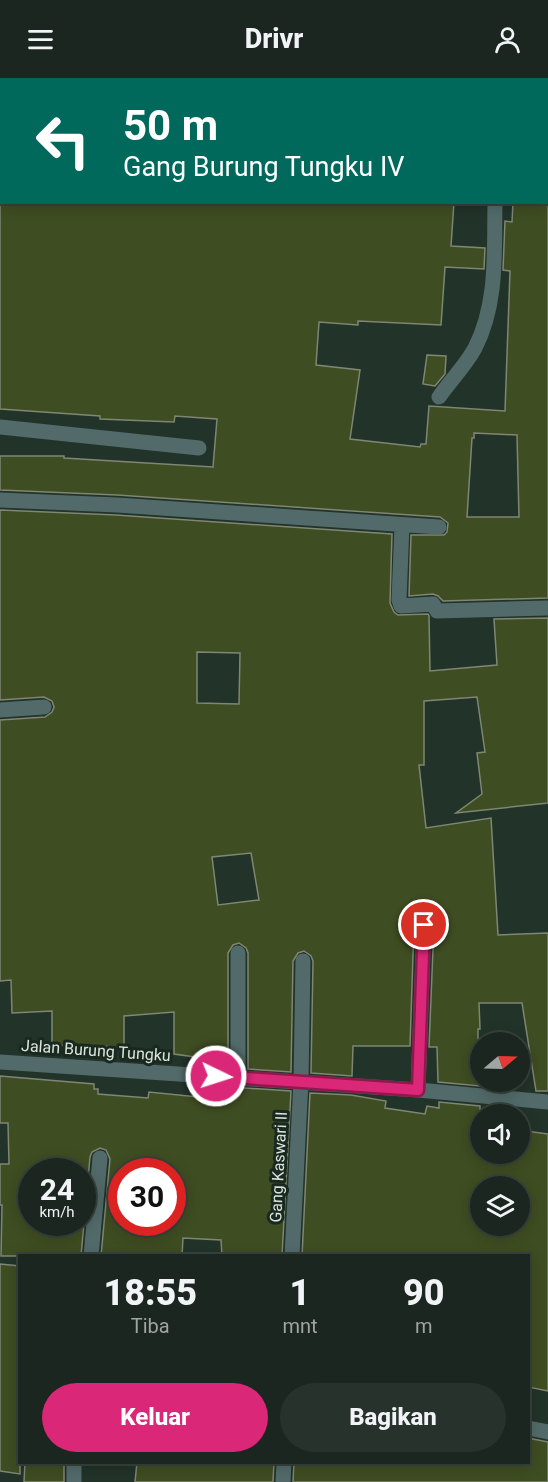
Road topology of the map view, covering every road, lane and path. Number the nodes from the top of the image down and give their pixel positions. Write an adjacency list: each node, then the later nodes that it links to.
1 (495, 204): 2 (street)
2 (439, 397)
3 (0, 427): 4 (street)
4 (199, 448)
5 (0, 500): 6 (street)
6 (402, 525): 7 (street); 8 (street)
7 (439, 527)
8 (548, 608)
9 (44, 707): 10 (street)
10 (0, 710)
11 (424, 925): 17 (street)
12 (238, 953): 15 (street)
13 (303, 961): 16 (street, Gang Kaswari II)
14 (0, 1062): 15 (street, Jalan Burung Tungku)
15 (238, 1077): 16 (street, Jalan Burung Tungku)
16 (301, 1081): 17 (street, Jalan Burung Tungku); 21 (street, Gang Kaswari II)
17 (418, 1090): 18 (street, Jalan Burung Tungku)
18 (548, 1102)
19 (100, 1158): 20 (street)
20 (91, 1254)
21 (292, 1254)
22 (530, 1428): 23 (street)
23 (548, 1432)
24 (74, 1464): 26 (street)
25 (284, 1464): 27 (street)
26 (74, 1482)
27 (283, 1482)

